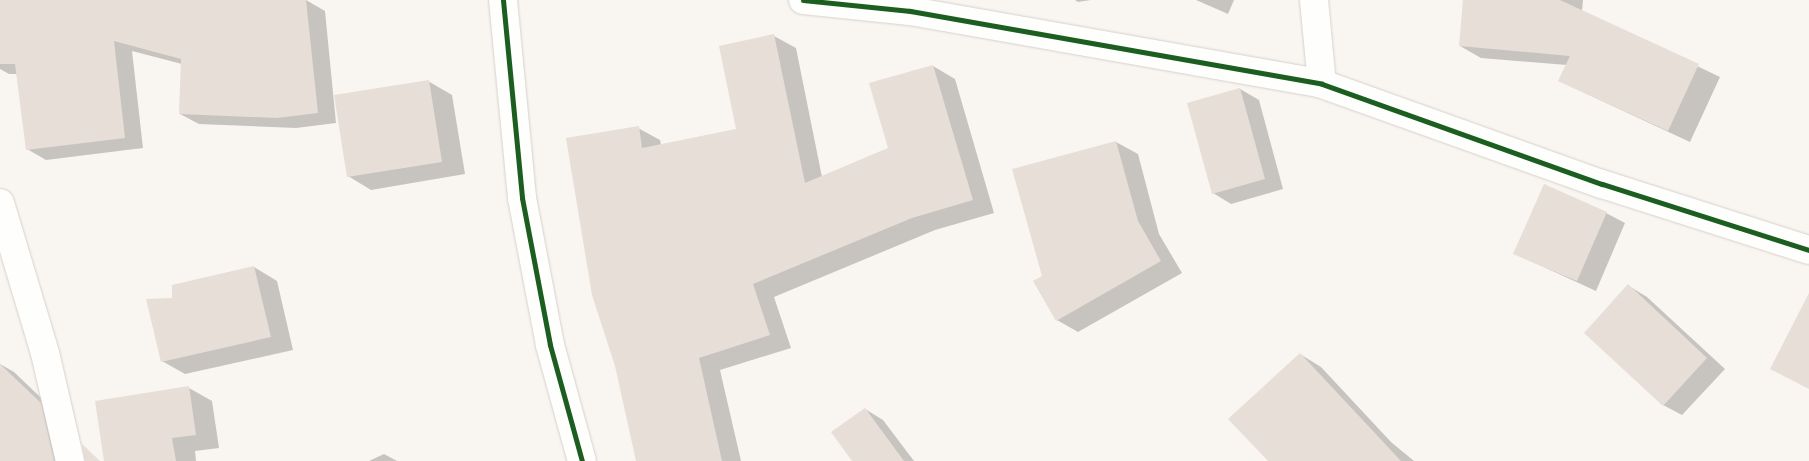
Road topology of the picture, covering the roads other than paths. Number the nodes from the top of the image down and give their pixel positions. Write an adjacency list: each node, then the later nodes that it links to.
1 (502, 0): 9 (street)
2 (803, 0): 4 (street)
3 (1314, 0): 4 (street)
4 (1322, 84): 6 (street)
5 (0, 203): 7 (street)
6 (1809, 250)
7 (7, 258): 8 (street)
8 (70, 461)
9 (582, 461)

